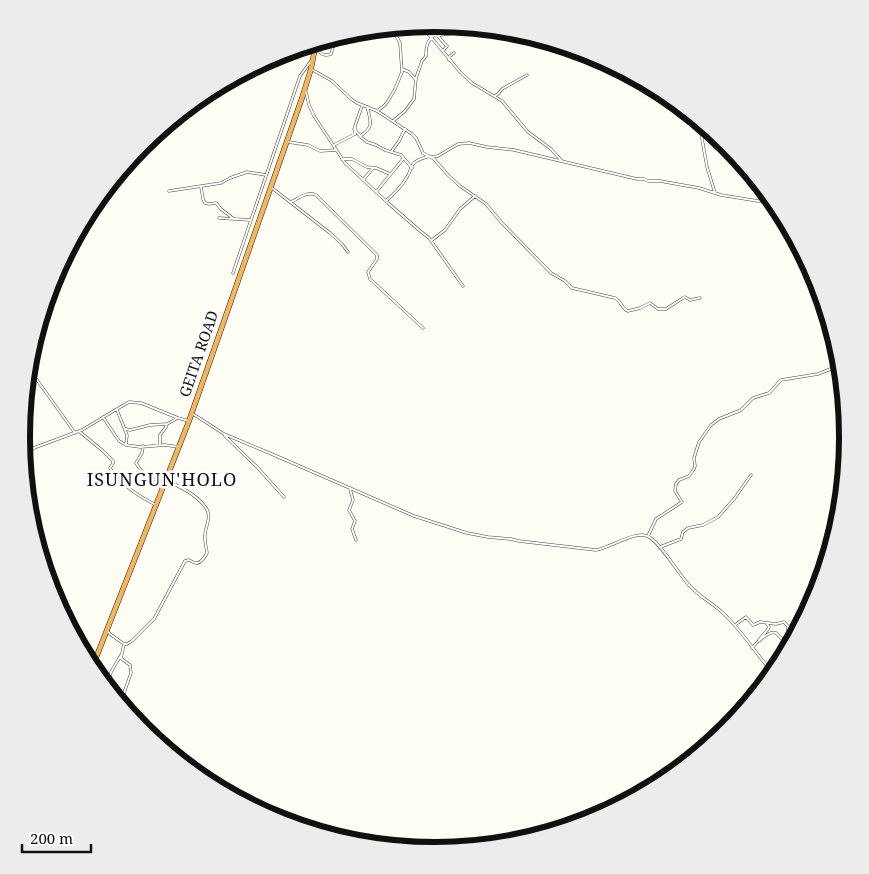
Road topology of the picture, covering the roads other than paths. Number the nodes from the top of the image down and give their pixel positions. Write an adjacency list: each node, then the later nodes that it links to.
1 (425, 32): 5 (street)
2 (456, 33): 4 (street)
3 (395, 34): 14 (street)
4 (438, 36): 5 (street); 9 (street)
5 (430, 37): 9 (street); 16 (street)
6 (334, 45): 7 (street)
7 (319, 49)
8 (315, 51): 11 (highway, GEITA ROAD)
9 (442, 51): 12 (street)
10 (454, 53): 12 (street)
11 (314, 58): 13 (highway, GEITA ROAD); 38 (street)
12 (450, 60): 18 (street)
13 (311, 69): 17 (highway, GEITA ROAD); 19 (street)
14 (402, 69): 16 (street); 21 (street)
15 (526, 75): 18 (street)
16 (416, 80): 22 (street)
17 (306, 85): 27 (highway, GEITA ROAD); 28 (street)
18 (495, 96): 34 (street)
19 (362, 106): 20 (street); 24 (street)
20 (367, 107): 21 (street); 26 (street)
21 (377, 111): 22 (street)
22 (393, 121): 23 (street)
23 (405, 129): 30 (street); 31 (street)
24 (354, 130): 26 (street); 28 (street)
25 (702, 134): 44 (street)
26 (360, 136): 30 (street)
27 (287, 140): 29 (street); 40 (highway, GEITA ROAD)
28 (334, 145): 29 (street)
29 (336, 150): 33 (street)
30 (391, 152): 32 (street)
31 (430, 157): 34 (street); 36 (street); 45 (street)
32 (403, 158): 36 (street); 37 (street)
33 (342, 159): 35 (street); 39 (street)
34 (563, 162): 44 (street)
35 (373, 168): 37 (street); 39 (street)
36 (412, 168): 46 (street)
37 (390, 174): 43 (street)
38 (266, 175): 41 (street); 51 (street)
39 (363, 180): 43 (street)
40 (270, 186): 47 (street); 61 (highway, GEITA ROAD)
41 (201, 187): 42 (street); 50 (street)
42 (169, 191)
43 (376, 192): 46 (street)
44 (715, 194): 48 (street)
45 (475, 196): 52 (street); 56 (street)
46 (386, 201): 52 (street)
47 (291, 202): 53 (street); 57 (street)
48 (763, 202)
49 (219, 218): 50 (street)
50 (234, 219): 51 (street)
51 (251, 220): 54 (street)
52 (431, 240): 55 (street)
53 (348, 252)
54 (233, 273)
55 (463, 286)
56 (700, 298)
57 (423, 328)
58 (833, 368): 80 (street)
59 (34, 377): 68 (street)
60 (117, 409): 62 (street); 63 (street); 66 (street)
61 (191, 413): 64 (highway, GEITA ROAD); 69 (street)
62 (103, 417): 67 (street); 70 (street)
63 (177, 418): 64 (street); 65 (street)
64 (189, 421): 73 (highway, GEITA ROAD)
65 (167, 424): 66 (street); 71 (street)
66 (126, 429): 70 (street)
67 (79, 431): 68 (street); 79 (street)
68 (76, 433): 74 (street)
69 (224, 434): 77 (street); 78 (street)
70 (126, 445): 72 (street)
71 (160, 445): 72 (street); 73 (street)
72 (143, 446): 76 (street)
73 (179, 447): 76 (highway, GEITA ROAD)
74 (30, 449)
75 (751, 475): 82 (street)
76 (166, 481): 79 (highway, GEITA ROAD); 89 (street)
77 (350, 488): 80 (street); 81 (street)
78 (284, 497)
79 (156, 505): 85 (highway, GEITA ROAD)
80 (648, 536): 82 (street)
81 (356, 540)
82 (660, 547): 84 (street)
83 (767, 623): 84 (street); 86 (street); 88 (street)
84 (735, 625): 90 (street)
85 (107, 630): 89 (street); 93 (highway, GEITA ROAD)
86 (788, 633)
87 (785, 639): 88 (street)
88 (756, 643): 90 (street); 91 (street)
89 (124, 644): 92 (street)
90 (752, 648): 91 (street)
91 (755, 651): 94 (street)
92 (122, 652): 95 (street); 96 (street)
93 (96, 659)
94 (768, 666)
95 (110, 676)
96 (124, 696)

